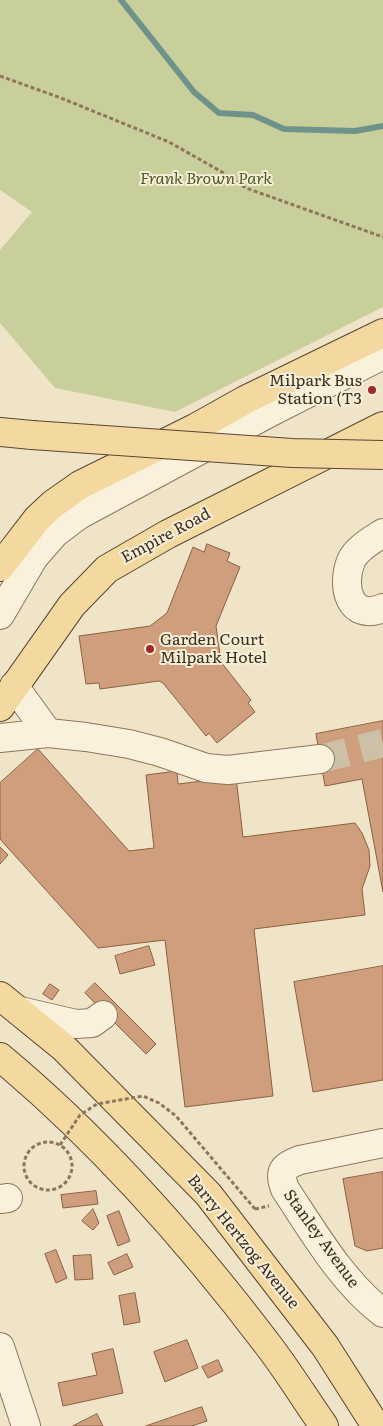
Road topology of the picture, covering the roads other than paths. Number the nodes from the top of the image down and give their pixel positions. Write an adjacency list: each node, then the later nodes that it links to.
1 (383, 333): 7 (main road)
2 (383, 355): 9 (street)
3 (383, 426): 10 (main road, Empire Road)
4 (0, 432): 5 (main road, bridge)
5 (383, 455)
6 (383, 533): 8 (street)
7 (0, 567)
8 (383, 608)
9 (0, 615)
10 (7, 696): 11 (street)
11 (48, 733): 12 (street); 13 (street)
12 (0, 738)
13 (320, 759)
14 (10, 1004): 15 (street); 20 (main road, Barry Hertzog Avenue)
15 (103, 1015)
16 (0, 1057): 22 (main road)
17 (383, 1143): 18 (street, Stanley Avenue)
18 (383, 1313)
19 (0, 1347): 21 (street)
20 (377, 1419)
21 (26, 1426)
22 (324, 1426)

